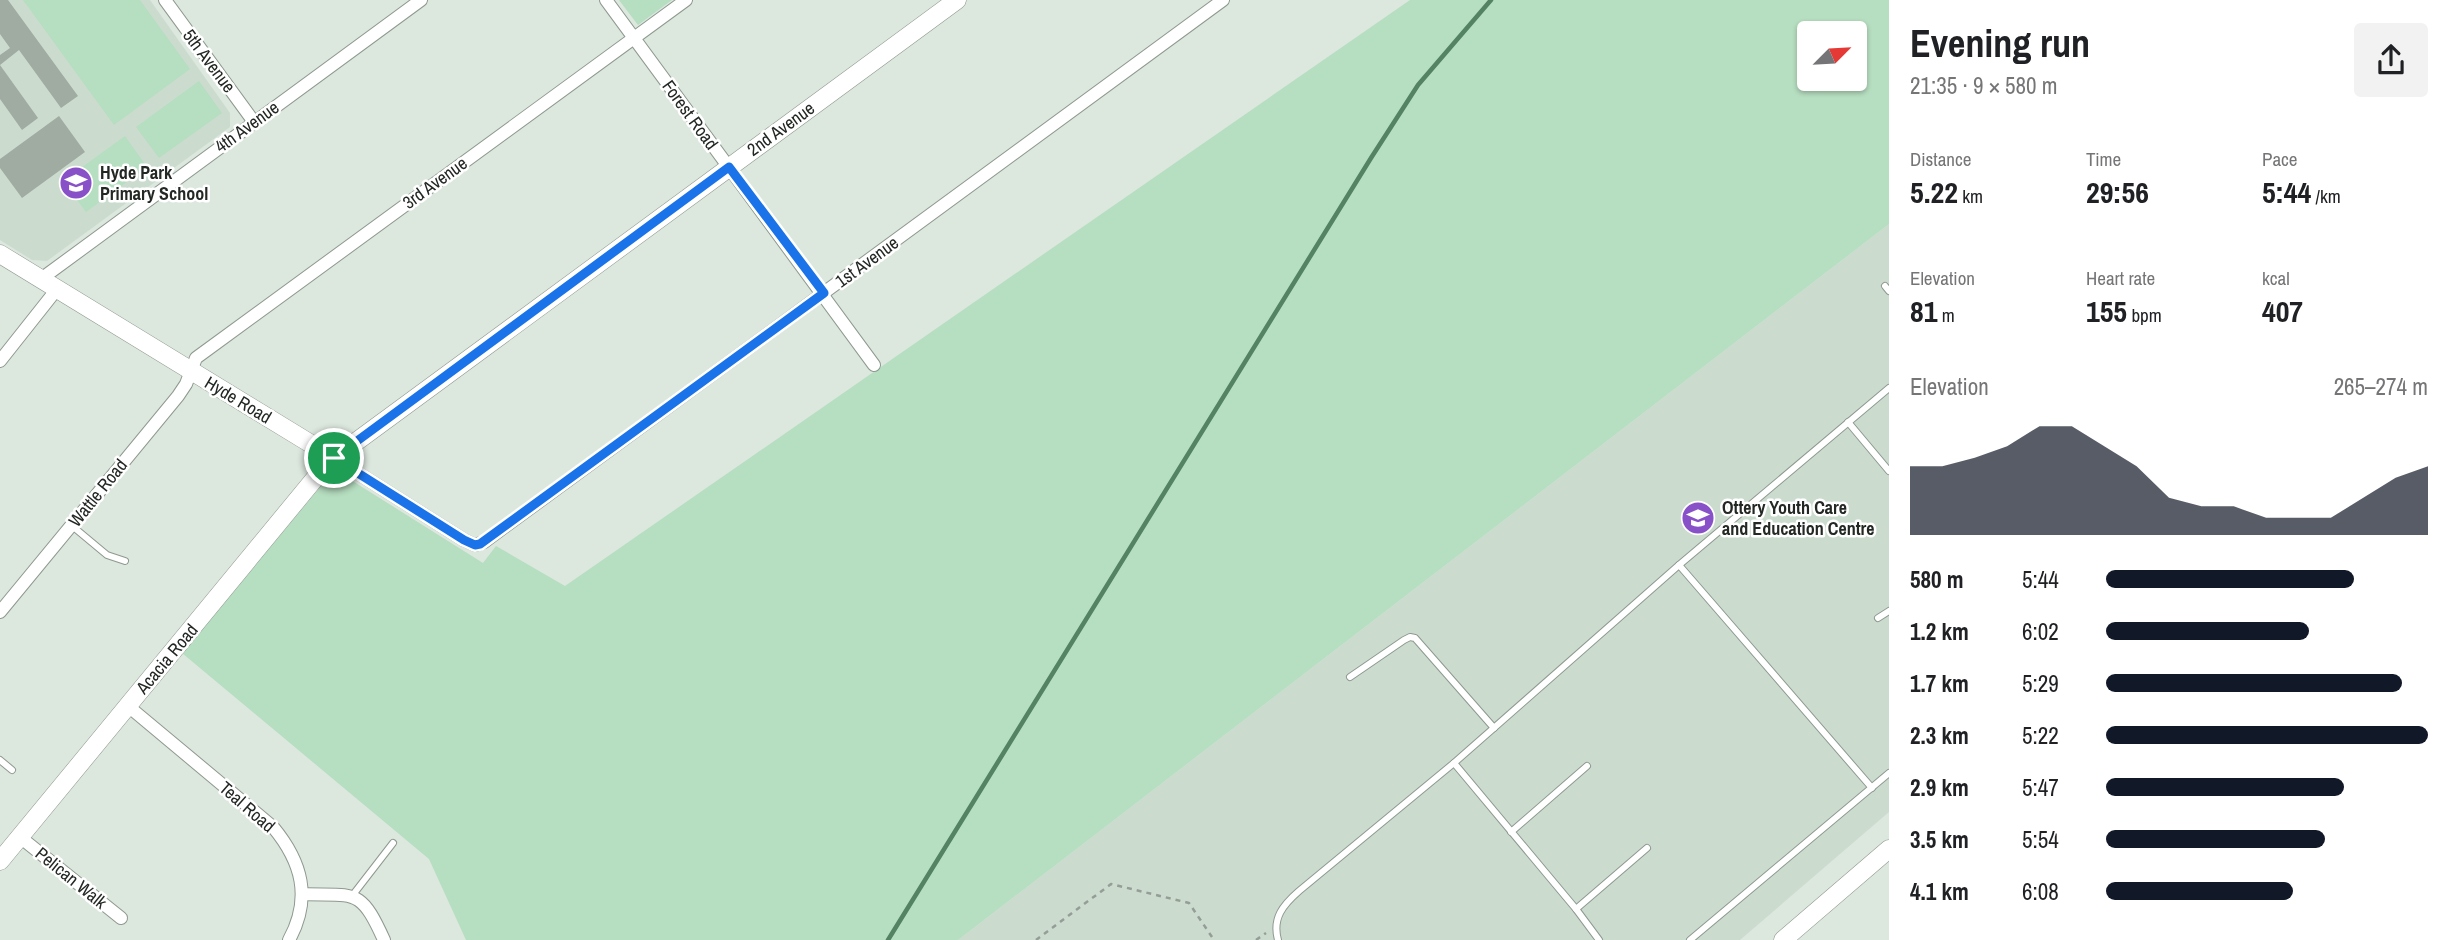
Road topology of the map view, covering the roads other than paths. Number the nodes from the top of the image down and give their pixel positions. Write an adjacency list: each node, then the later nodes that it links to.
1 (165, 0): 8 (street, 5th Avenue)
2 (421, 0): 8 (street, 4th Avenue)
3 (606, 0): 7 (street, Forest Road)
4 (686, 0): 7 (street, 3rd Avenue)
5 (957, 0): 9 (street, 2nd Avenue)
6 (1223, 0): 13 (street, 1st Avenue)
7 (634, 38): 9 (street, Forest Road); 16 (street, 3rd Avenue)
8 (254, 122): 11 (street, 4th Avenue)
9 (729, 167): 13 (street, Forest Road); 19 (street, 2nd Avenue)
10 (0, 254): 11 (street, Hyde Road)
11 (41, 279): 12 (street, Hyde Road)
12 (57, 289): 14 (street); 16 (street, Hyde Road)
13 (824, 293): 15 (street, Forest Road); 22 (street, 1st Avenue)
14 (0, 361)
15 (874, 365)
16 (190, 371): 19 (street, Hyde Road); 21 (street, Wattle Road)
17 (1889, 388): 18 (lane)
18 (1848, 422): 20 (lane); 24 (lane)
19 (334, 458): 22 (street, Hyde Road); 29 (street, Acacia Road)
20 (1889, 471)
21 (71, 526): 23 (lane); 26 (street, Wattle Road)
22 (475, 545)
23 (125, 561)
24 (1679, 565): 30 (lane); 36 (lane)
25 (1889, 611): 27 (lane)
26 (0, 612)
27 (1878, 618)
28 (1350, 677): 30 (lane)
29 (128, 706): 38 (street, Acacia Road); 43 (street, Teal Road)
30 (1494, 728): 32 (lane)
31 (0, 760): 34 (lane)
32 (1454, 763): 37 (lane); 49 (lane)
33 (1587, 766): 37 (lane)
34 (12, 770)
35 (1889, 773): 36 (lane)
36 (1872, 788): 51 (lane)
37 (1511, 832): 45 (lane)
38 (20, 837): 42 (street, Acacia Road); 46 (street, Pelican Walk)
39 (393, 843): 44 (lane)
40 (1647, 848): 45 (lane)
41 (1889, 849): 52 (street)
42 (0, 861)
43 (302, 894): 44 (street); 47 (street, Teal Road)
44 (352, 896): 48 (street)
45 (1576, 909): 50 (lane)
46 (121, 918)
47 (289, 940)
48 (384, 940)
49 (1278, 940)
50 (1599, 940)
51 (1690, 940)
52 (1783, 940)

